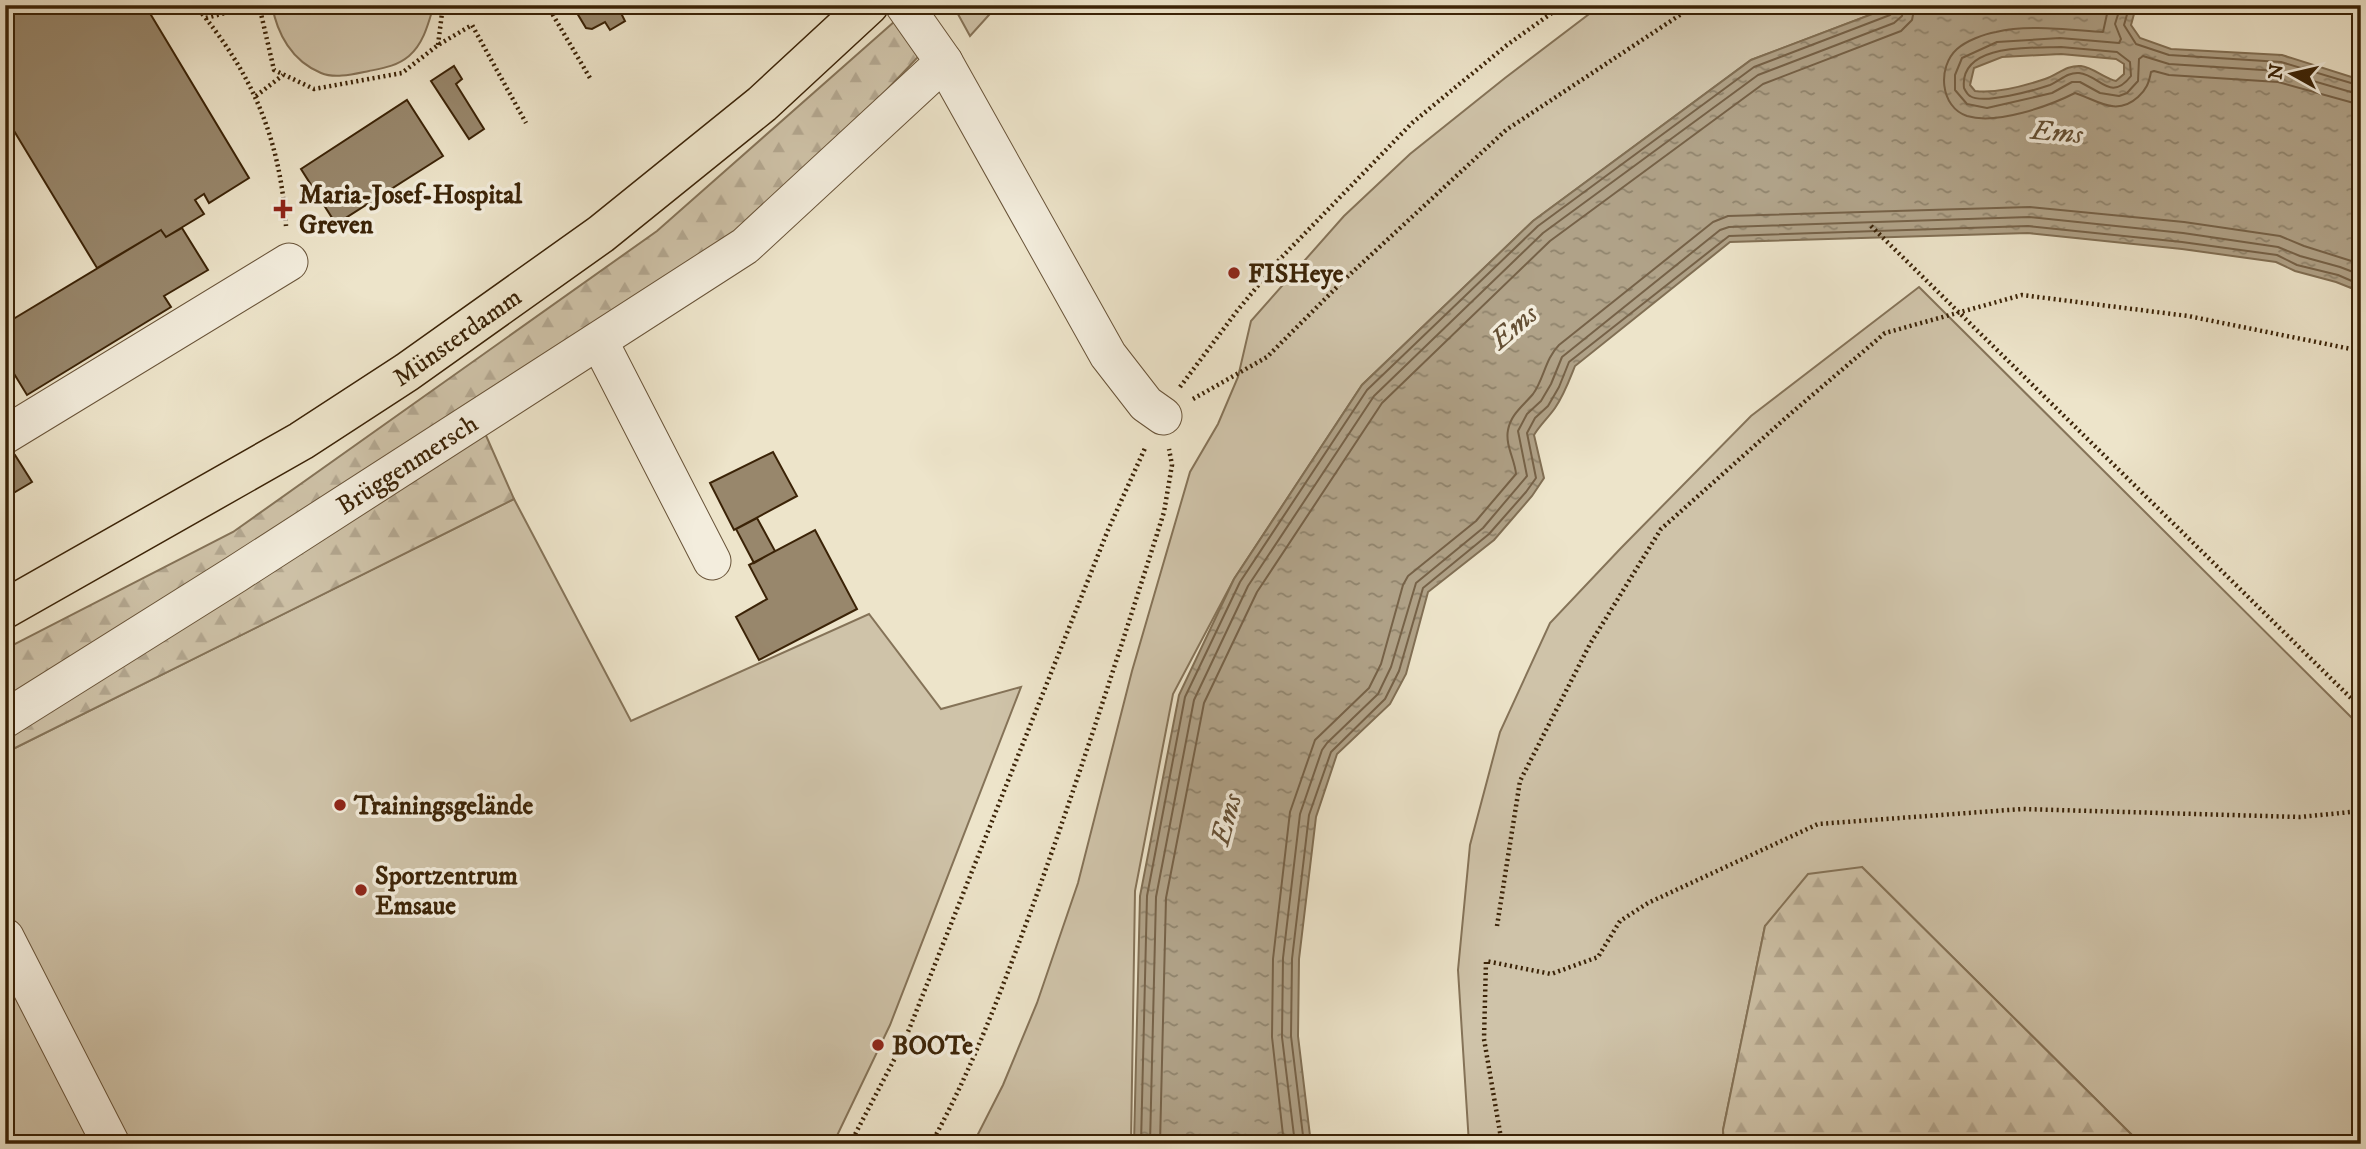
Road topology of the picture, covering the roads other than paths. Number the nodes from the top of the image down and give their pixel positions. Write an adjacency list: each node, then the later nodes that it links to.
1 (869, 5): 9 (main road, Münsterdamm)
2 (904, 5): 3 (lane)
3 (944, 62): 5 (lane, Brüggenmersch); 6 (lane)
4 (289, 262): 7 (lane)
5 (599, 341): 8 (lane); 10 (lane, Brüggenmersch)
6 (1163, 416)
7 (5, 435)
8 (712, 561)
9 (8, 601)
10 (5, 719)
11 (5, 937): 12 (lane)
12 (111, 1144)

